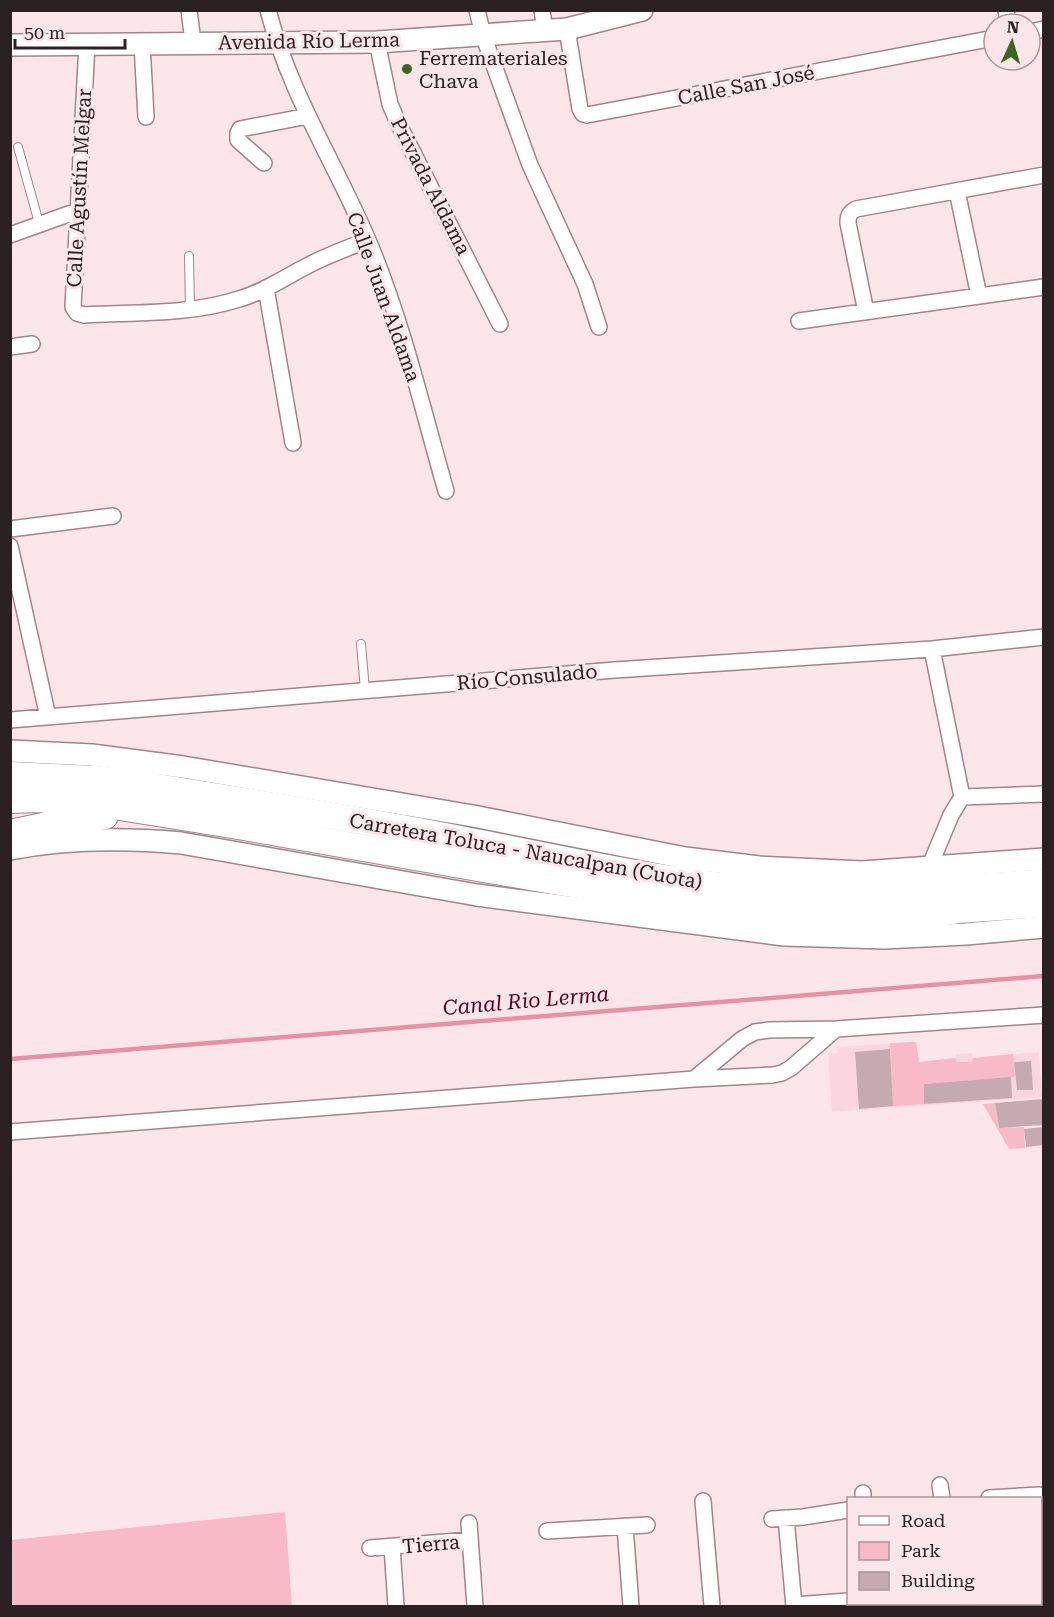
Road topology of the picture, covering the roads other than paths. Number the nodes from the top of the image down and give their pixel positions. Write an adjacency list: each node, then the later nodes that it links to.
1 (189, 10): 9 (street)
2 (268, 10): 11 (street, Calle Juan Aldama)
3 (477, 10): 7 (street)
4 (642, 10): 6 (street, Avenida Río Lerma)
5 (543, 21): 6 (street, Avenida Río Lerma); 7 (street, Avenida Río Lerma)
6 (567, 29): 8 (street, Calle San José)
7 (483, 35): 10 (street, Avenida Río Lerma); 33 (street)
8 (982, 40)
9 (193, 42): 11 (street, Avenida Río Lerma); 13 (street, Avenida Río Lerma)
10 (377, 42): 11 (street, Avenida Río Lerma); 32 (street, Privada Aldama)
11 (276, 43): 15 (street, Calle Juan Aldama)
12 (87, 44): 13 (street, Avenida Río Lerma); 14 (street, Avenida Río Lerma); 21 (street, Calle Agustín Melgar)
13 (142, 44): 16 (street)
14 (10, 45)
15 (308, 116): 18 (street); 24 (street, Calle Juan Aldama)
16 (146, 117)
17 (18, 147): 22 (lane)
18 (264, 163)
19 (1044, 175): 20 (street)
20 (957, 191): 28 (street); 30 (street)
21 (77, 211): 22 (street); 29 (street, Calle Agustín Melgar)
22 (39, 224): 23 (street)
23 (10, 235)
24 (368, 240): 27 (street, Calle Agustín Melgar); 37 (street, Calle Juan Aldama)
25 (189, 256): 29 (lane)
26 (1044, 287): 28 (street)
27 (266, 288): 29 (street, Calle Agustín Melgar); 36 (street)
28 (979, 296): 30 (street)
29 (190, 309)
30 (866, 312): 31 (street)
31 (799, 321)
32 (500, 324)
33 (599, 327)
34 (32, 344): 35 (street)
35 (10, 347)
36 (293, 443)
37 (446, 491)
38 (113, 516): 39 (street)
39 (10, 529)
40 (10, 546): 45 (street)
41 (1044, 637): 43 (street, Río Consulado)
42 (361, 644): 44 (lane)
43 (932, 649): 44 (street, Río Consulado); 54 (street)
44 (365, 690): 45 (street, Río Consulado)
45 (48, 717): 46 (street, Río Consulado)
46 (10, 720)
47 (10, 751): 60 (street)
48 (10, 762): 51 (highway)
49 (10, 775): 51 (highway, Carretera Toluca - Naucalpan (Cuota))
50 (1044, 781): 53 (street)
51 (173, 790): 61 (highway, Carretera Toluca - Naucalpan (Cuota))
52 (1044, 794): 53 (street)
53 (1026, 795): 54 (street)
54 (962, 797): 60 (street)
55 (10, 800): 56 (highway, Carretera Toluca - Naucalpan (Cuota))
56 (139, 812): 57 (highway); 62 (highway, Carretera Toluca - Naucalpan (Cuota))
57 (10, 833)
58 (10, 849): 63 (street)
59 (1044, 859): 60 (street)
60 (929, 868)
61 (1044, 882)
62 (1044, 904)
63 (1044, 927)
64 (1044, 1015): 65 (street)
65 (836, 1029): 66 (street); 66 (street)
66 (694, 1079): 67 (street)
67 (10, 1132)
68 (1029, 1496): 69 (street)
69 (1009, 1497)
70 (703, 1501): 83 (street)
71 (847, 1510): 84 (street)
72 (469, 1523): 76 (street, Tierra)
73 (647, 1525): 74 (street)
74 (625, 1526): 75 (street); 82 (street)
75 (547, 1531)
76 (470, 1540): 77 (street, Tierra); 81 (street, Tierra)
77 (392, 1547): 78 (street, Tierra); 80 (street, Tierra)
78 (370, 1548)
79 (847, 1601): 84 (street)
80 (396, 1606)
81 (475, 1606)
82 (631, 1606)
83 (712, 1606)
84 (794, 1606)

